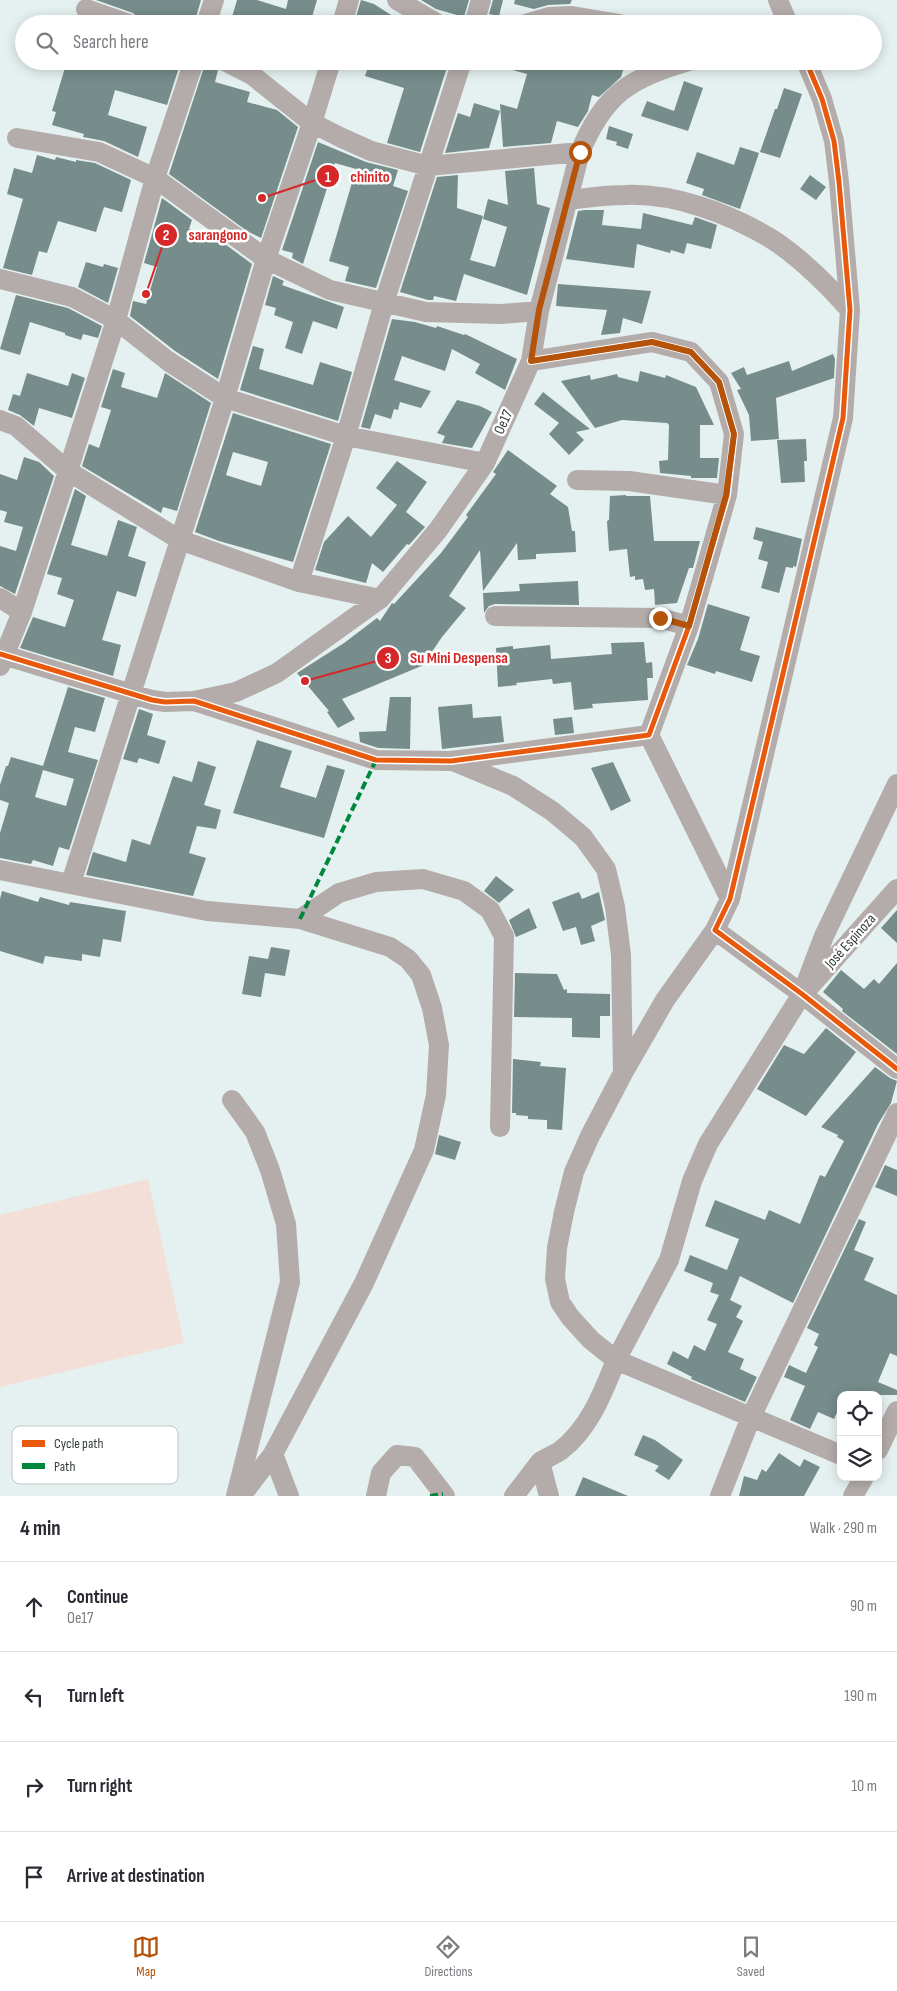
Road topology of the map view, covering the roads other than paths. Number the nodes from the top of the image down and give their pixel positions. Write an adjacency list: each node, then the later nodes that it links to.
1 (214, 0): 8 (street)
2 (349, 0): 9 (street)
3 (397, 0): 10 (street)
4 (481, 0): 11 (street)
5 (778, 0): 12 (street)
6 (86, 9): 7 (street)
7 (103, 15)
8 (209, 15)
9 (345, 15)
10 (423, 15)
11 (477, 15)
12 (784, 15)
13 (191, 70): 23 (street)
14 (244, 70): 19 (street)
15 (328, 70): 19 (street)
16 (459, 70): 22 (street)
17 (665, 70): 21 (street, Oe17)
18 (810, 70): 29 (street)
19 (312, 123): 22 (street); 25 (street)
20 (17, 138): 23 (street)
21 (580, 152): 22 (street); 24 (street, Oe17)
22 (428, 166): 27 (street)
23 (155, 178): 25 (street); 30 (street)
24 (568, 200): 28 (street, Oe17); 29 (street)
25 (266, 259): 27 (street); 32 (street)
26 (0, 279): 30 (street)
27 (384, 302): 28 (street); 34 (street)
28 (539, 310): 31 (street, Oe17)
29 (850, 310): 55 (street)
30 (116, 320): 32 (street); 36 (street)
31 (531, 361): 35 (street, Oe17); 38 (street)
32 (225, 398): 34 (street); 39 (street)
33 (0, 420): 36 (street)
34 (346, 436): 35 (street); 40 (street)
35 (485, 463): 42 (street, Oe17)
36 (68, 471): 39 (street); 43 (street)
37 (577, 480): 38 (street)
38 (726, 495): 45 (street)
39 (180, 540): 40 (street); 47 (street)
40 (299, 582): 42 (street)
41 (0, 598): 43 (street)
42 (380, 599): 48 (street, Oe17)
43 (22, 612): 46 (street)
44 (495, 616): 45 (street)
45 (689, 626): 49 (street)
46 (1, 658): 47 (street)
47 (131, 694): 48 (street); 53 (street)
48 (194, 702): 50 (street)
49 (649, 735): 50 (street); 55 (street)
50 (452, 760): 60 (street)
51 (897, 784): 58 (street)
52 (0, 870): 53 (street)
53 (71, 883): 56 (street)
54 (897, 888): 58 (street, José Espinoza)
55 (730, 899): 57 (street)
56 (300, 919): 63 (street); 69 (street)
57 (715, 930): 58 (street); 60 (street)
58 (802, 994): 59 (street); 64 (street)
59 (897, 1069)
60 (623, 1073): 64 (street)
61 (232, 1100): 72 (street)
62 (897, 1113): 66 (street)
63 (500, 1127)
64 (616, 1360): 66 (street); 70 (street)
65 (897, 1411): 67 (street)
66 (751, 1417): 68 (street); 79 (street)
67 (882, 1442)
68 (837, 1453)
69 (273, 1454): 73 (street); 74 (street)
70 (540, 1462): 77 (street); 78 (street)
71 (862, 1481): 80 (street)
72 (236, 1496)
73 (241, 1496)
74 (289, 1496)
75 (376, 1496): 76 (street)
76 (445, 1496)
77 (514, 1496)
78 (549, 1496)
79 (720, 1496)
80 (853, 1496)

